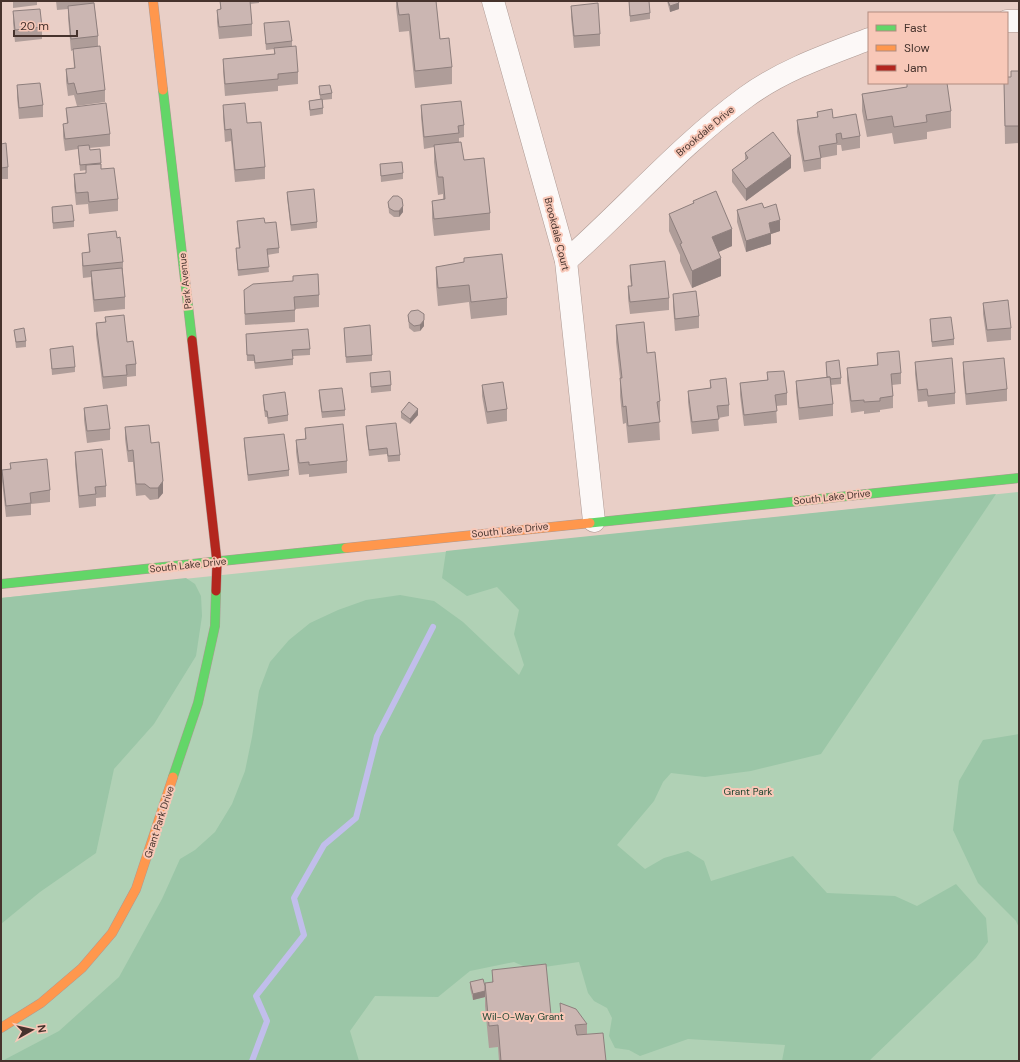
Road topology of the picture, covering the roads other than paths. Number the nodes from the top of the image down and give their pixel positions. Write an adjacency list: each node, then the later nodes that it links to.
1 (153, 1): 9 (street, Park Avenue)
2 (493, 1): 6 (street, Brookdale Court)
3 (1008, 21): 4 (street)
4 (1019, 21)
5 (868, 39): 6 (street, Brookdale Drive)
6 (566, 261): 8 (street, Brookdale Court)
7 (1019, 478): 8 (street, South Lake Drive)
8 (594, 521): 9 (street, South Lake Drive)
9 (217, 562): 10 (street, South Lake Drive); 11 (street, Grant Park Drive)
10 (1, 584)
11 (1, 1028)

